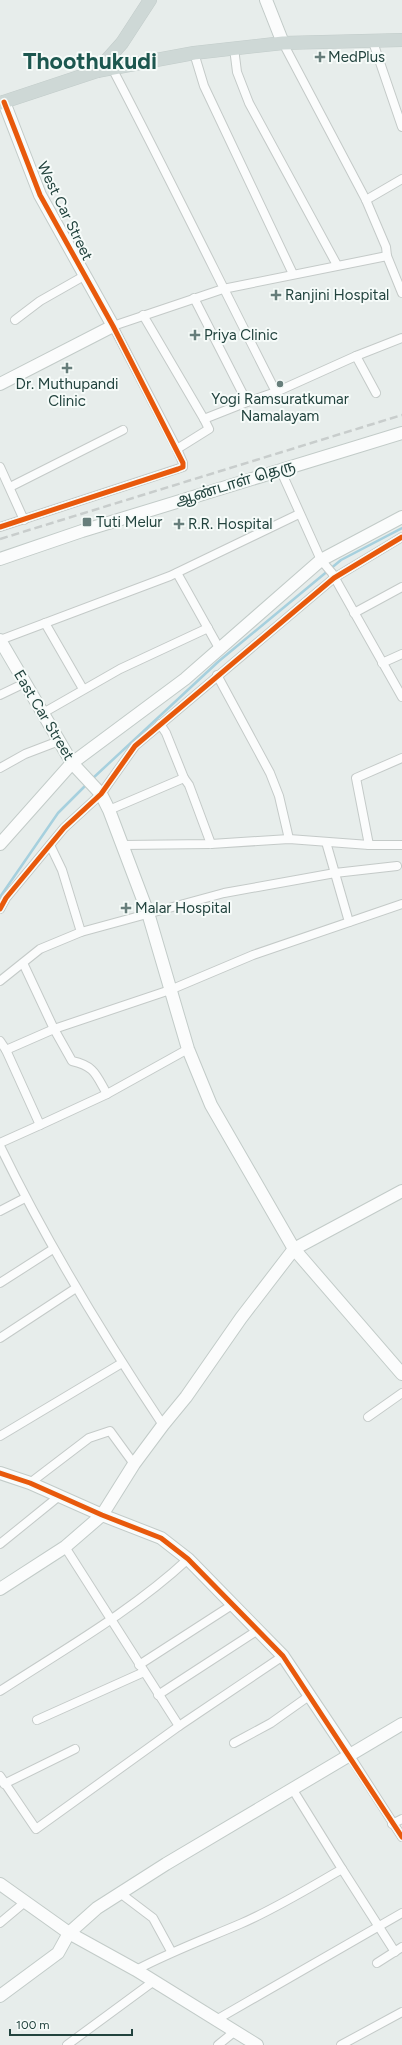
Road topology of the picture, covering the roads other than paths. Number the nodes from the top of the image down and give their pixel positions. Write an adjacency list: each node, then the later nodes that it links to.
1 (150, 0): 9 (main road)
2 (266, 0): 5 (street)
3 (402, 40): 4 (main road)
4 (373, 42): 5 (main road); 11 (street)
5 (283, 43): 6 (main road); 13 (street)
6 (234, 48): 7 (main road); 15 (street)
7 (194, 53): 8 (main road); 16 (street)
8 (112, 68): 9 (main road); 18 (street)
9 (97, 71): 10 (main road)
10 (2, 102): 17 (street, West Car Street)
11 (402, 128)
12 (402, 179): 13 (street)
13 (366, 200): 14 (street)
14 (387, 256): 15 (street); 19 (street)
15 (337, 265): 16 (street)
16 (293, 274): 18 (street)
17 (84, 276): 22 (street); 23 (street, West Car Street)
18 (223, 289): 20 (street); 27 (street)
19 (402, 293)
20 (194, 298): 21 (street); 29 (street)
21 (143, 315): 23 (street); 30 (street)
22 (15, 320)
23 (113, 326): 26 (street); 33 (street)
24 (402, 338): 25 (street)
25 (356, 356): 27 (street); 28 (street)
26 (0, 384)
27 (276, 392): 29 (street)
28 (376, 393)
29 (247, 402): 30 (street)
30 (204, 419): 33 (street)
31 (123, 430): 36 (street)
32 (402, 433): 35 (street, ஆண்டாள் தெரு)
33 (177, 449): 39 (street)
34 (0, 467): 36 (street)
35 (280, 470): 37 (street); 42 (street, ஆண்டாள் தெரு)
36 (10, 488): 39 (street)
37 (299, 514): 43 (street); 44 (street)
38 (402, 517): 43 (street)
39 (24, 520): 40 (street)
40 (0, 527)
41 (402, 537): 45 (street)
42 (0, 559)
43 (323, 562): 45 (street); 51 (street)
44 (177, 573): 48 (street); 49 (street)
45 (333, 575): 47 (street); 54 (street)
46 (402, 587): 47 (street)
47 (354, 613): 53 (street)
48 (45, 623): 50 (street); 56 (street)
49 (208, 628): 51 (street); 56 (street)
50 (0, 640): 55 (street, East Car Street)
51 (219, 648): 63 (street)
52 (402, 654): 53 (street)
53 (382, 663): 58 (street)
54 (218, 675): 60 (street); 68 (street)
55 (25, 683): 57 (street); 59 (street, East Car Street)
56 (83, 689): 59 (street)
57 (0, 695)
58 (402, 697)
59 (42, 713): 61 (street, East Car Street)
60 (160, 724): 65 (street); 66 (street)
61 (59, 740): 63 (street, East Car Street); 64 (street)
62 (402, 758): 72 (street)
63 (75, 766): 66 (street, East Car Street); 70 (street)
64 (0, 768)
65 (184, 778): 67 (street); 71 (street)
66 (99, 792): 67 (street, East Car Street); 73 (street)
67 (109, 810): 74 (street, East Car Street)
68 (289, 839): 69 (street); 71 (street)
69 (326, 842): 72 (street); 77 (street)
70 (0, 844)
71 (211, 844): 74 (street)
72 (369, 844): 75 (street)
73 (50, 845): 79 (street); 82 (street)
74 (122, 845): 80 (street, East Car Street)
75 (402, 846)
76 (397, 866): 77 (street)
77 (335, 873): 80 (street); 81 (street)
78 (402, 904): 81 (street)
79 (0, 909)
80 (148, 913): 82 (street); 85 (street, East Car Street)
81 (349, 922): 85 (street)
82 (81, 932): 83 (street)
83 (23, 963): 84 (street); 86 (street)
84 (0, 981)
85 (170, 990): 86 (street); 88 (street, East Car Street)
86 (54, 1029): 89 (street); 90 (street)
87 (0, 1041): 89 (street)
88 (188, 1049): 90 (street); 97 (street, East Car Street)
89 (6, 1050): 91 (street)
90 (107, 1094): 91 (street)
91 (40, 1125): 92 (street)
92 (0, 1144): 94 (street)
93 (402, 1192): 97 (street)
94 (25, 1198): 95 (street); 96 (street)
95 (0, 1211)
96 (53, 1249): 98 (street); 99 (street)
97 (294, 1249): 102 (street, East Car Street); 105 (street)
98 (0, 1283)
99 (76, 1288): 100 (street); 101 (street)
100 (0, 1338)
101 (122, 1363): 105 (street); 106 (street)
102 (402, 1374)
103 (402, 1393): 104 (street)
104 (368, 1417)
105 (163, 1425): 107 (street)
106 (0, 1436)
107 (134, 1464): 109 (street); 111 (street)
108 (0, 1474): 109 (street)
109 (30, 1483): 110 (street)
110 (58, 1497): 111 (street); 112 (street)
111 (102, 1516): 113 (street); 114 (street)
112 (0, 1544)
113 (64, 1547): 115 (street); 117 (street)
114 (188, 1559): 116 (street); 117 (street)
115 (0, 1589)
116 (232, 1605): 118 (street); 120 (street)
117 (109, 1620): 120 (street); 121 (street)
118 (258, 1630): 119 (street); 122 (street)
119 (283, 1656): 123 (street); 126 (street)
120 (141, 1668): 122 (street); 124 (street)
121 (0, 1691)
122 (158, 1694): 126 (street)
123 (309, 1696): 127 (street); 129 (street)
124 (37, 1720)
125 (402, 1724): 129 (street)
126 (179, 1726): 130 (street)
127 (234, 1743)
128 (75, 1749): 130 (street)
129 (350, 1756): 131 (street); 133 (street)
130 (2, 1780)
131 (293, 1790): 135 (street); 137 (street)
132 (402, 1819): 133 (street)
133 (392, 1824): 134 (street)
134 (402, 1837)
135 (342, 1869): 141 (street); 144 (street)
136 (0, 1884): 138 (street)
137 (120, 1893): 142 (street); 144 (street)
138 (25, 1902): 140 (street); 142 (street)
139 (402, 1913): 141 (street)
140 (0, 1923)
141 (379, 1925): 143 (street); 150 (street)
142 (69, 1933): 146 (street); 148 (street)
143 (398, 1950): 145 (street)
144 (171, 1952): 146 (street)
145 (377, 1963)
146 (136, 1970): 147 (street)
147 (154, 1981): 150 (street); 152 (street)
148 (0, 1996)
149 (402, 2012): 155 (street)
150 (216, 2020): 151 (street)
151 (234, 2032): 153 (street); 154 (street)
152 (67, 2045)
153 (218, 2045)
154 (257, 2045)
155 (341, 2045)

